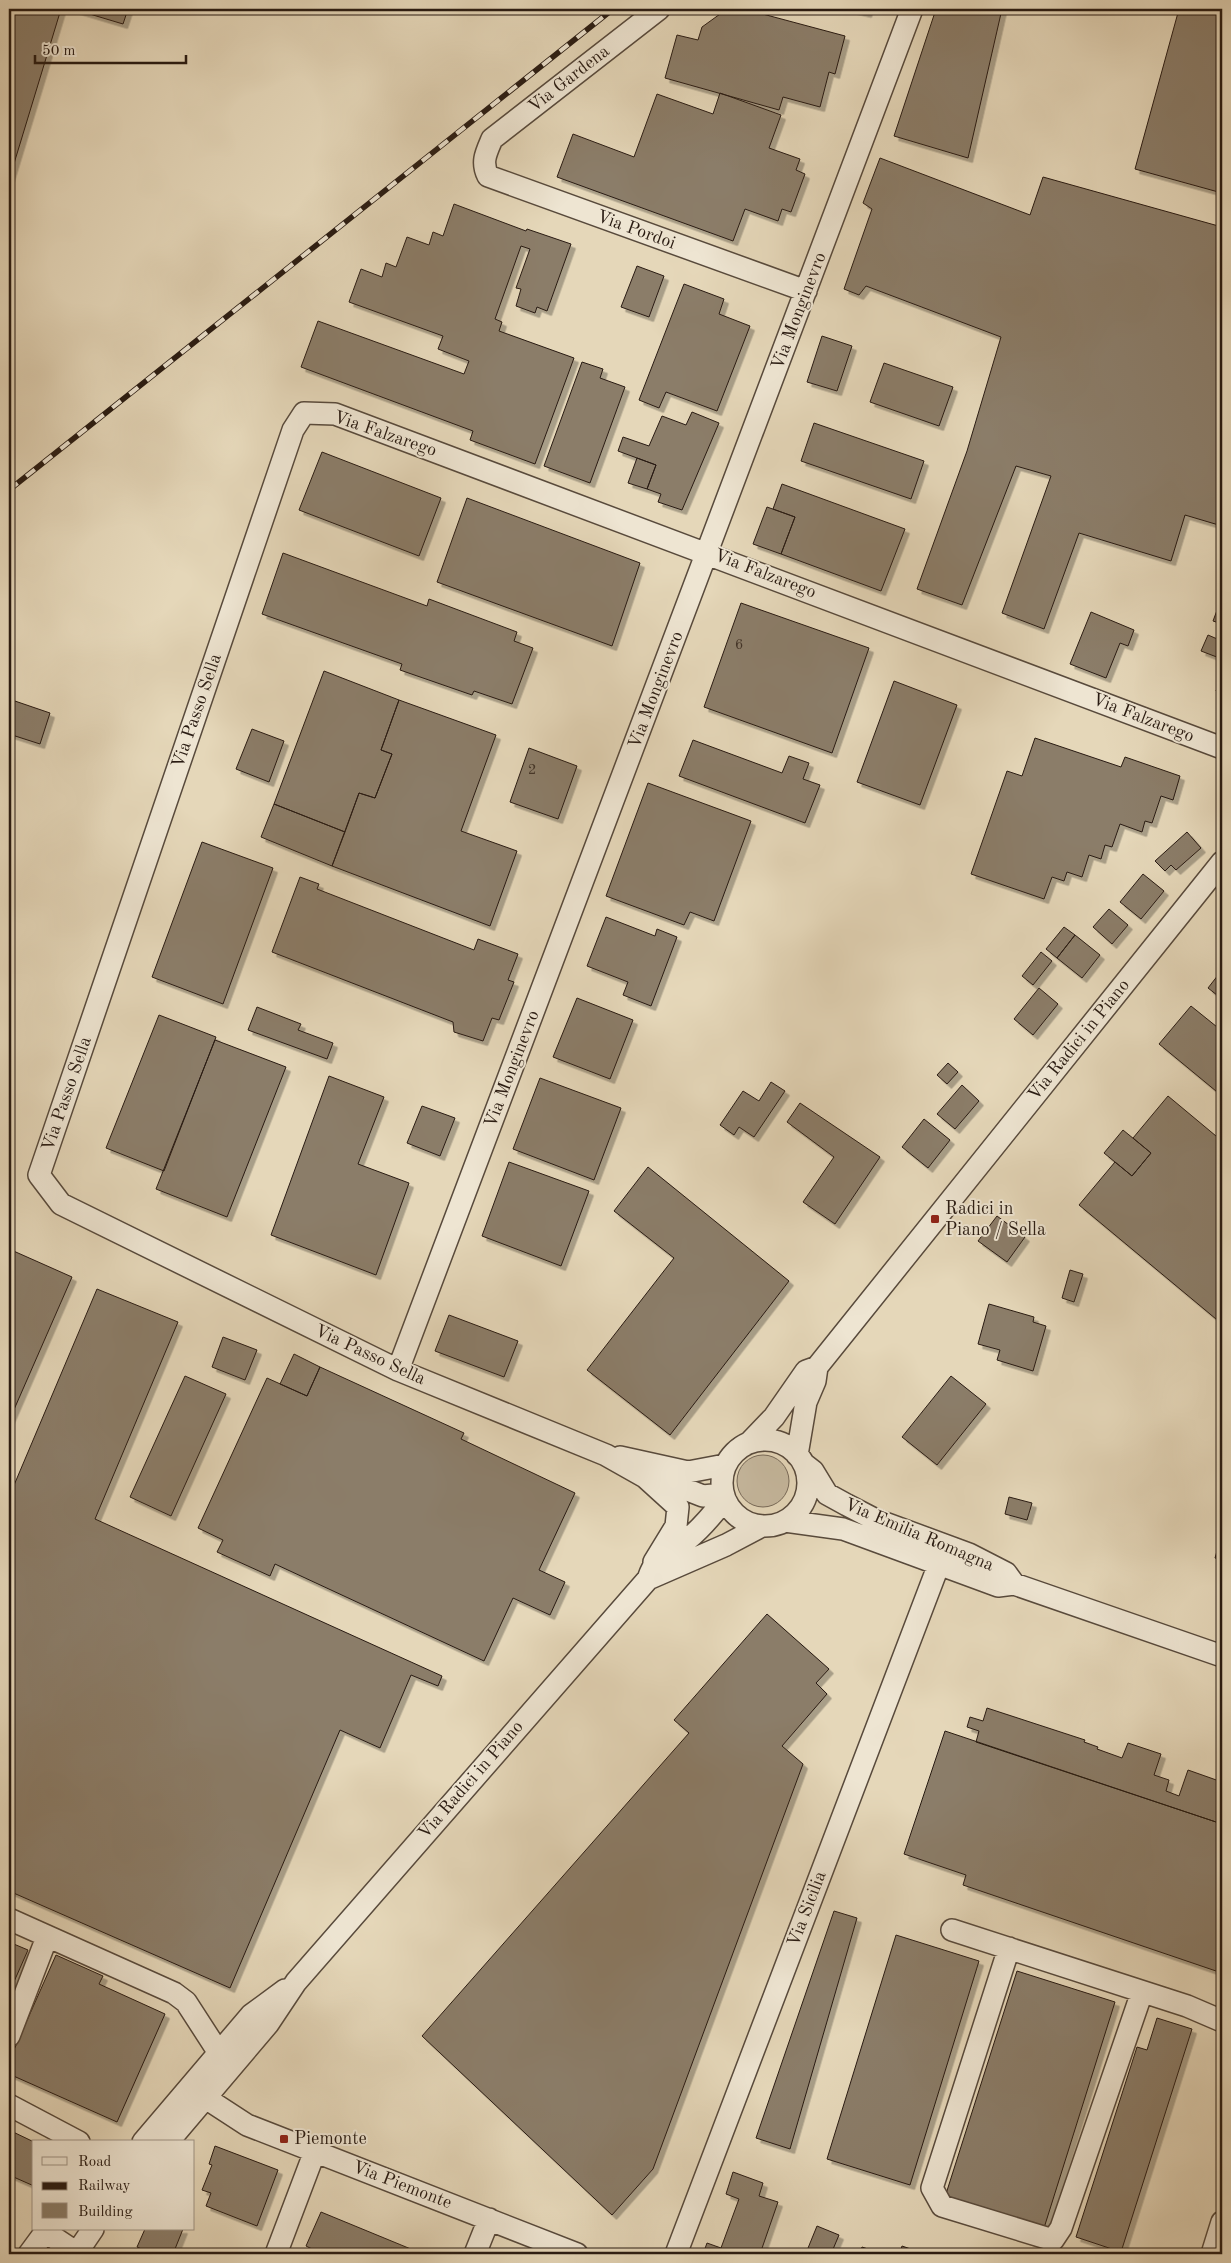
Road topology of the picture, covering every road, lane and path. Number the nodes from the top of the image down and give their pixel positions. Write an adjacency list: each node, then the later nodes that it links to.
1 (659, 9): 3 (street, Via Gardena)
2 (912, 9): 4 (street, Via Monginevro)
3 (485, 155): 4 (street, Via Pordoi)
4 (806, 291): 6 (street, Via Monginevro)
5 (304, 413): 6 (street, Via Falzarego); 10 (street, Via Passo Sella)
6 (708, 553): 7 (street, Via Falzarego); 10 (street, Via Monginevro)
7 (1222, 748)
8 (1222, 862): 9 (street, Via Radici in Piano)
9 (817, 1367): 11 (street); 13 (street)
10 (398, 1370): 12 (street, Via Passo Sella)
11 (750, 1443): 13 (street); 14 (street)
12 (606, 1455): 14 (street, Via Passo Sella); 15 (street, Via Passo Sella)
13 (800, 1459): 17 (street); 21 (street, Via Emilia Romagna)
14 (725, 1465): 16 (street)
15 (645, 1477): 16 (street, Via Passo Sella); 20 (street, Via Passo Sella)
16 (724, 1496): 18 (street); 20 (street)
17 (786, 1521): 18 (street); 19 (street, Via Emilia Romagna)
18 (762, 1526): 20 (street)
19 (938, 1564): 21 (street, Via Emilia Romagna); 46 (street, Via Sicilia)
20 (651, 1570): 27 (street, Via Radici in Piano)
21 (1014, 1584): 22 (street, Via Emilia Romagna)
22 (1222, 1656)
23 (9, 1919): 25 (street)
24 (952, 1930): 26 (street)
25 (47, 1937): 31 (street); 32 (street)
26 (1009, 1948): 28 (street); 28 (street)
27 (296, 1982): 30 (street); 33 (street)
28 (1142, 1992): 29 (street)
29 (1222, 2021)
30 (245, 2022): 32 (street); 33 (street)
31 (9, 2036)
32 (219, 2053): 35 (street)
33 (204, 2097): 35 (street); 37 (street, Via Piemonte)
34 (9, 2105): 36 (street)
35 (155, 2138)
36 (75, 2140)
37 (315, 2151): 38 (street, Via Piemonte); 43 (street)
38 (489, 2219): 44 (street); 45 (street, Via Piemonte)
39 (1222, 2222): 47 (street)
40 (92, 2230): 42 (street)
41 (30, 2254): 42 (street)
42 (76, 2254)
43 (276, 2254)
44 (476, 2254)
45 (577, 2254)
46 (676, 2254)
47 (1212, 2254)

